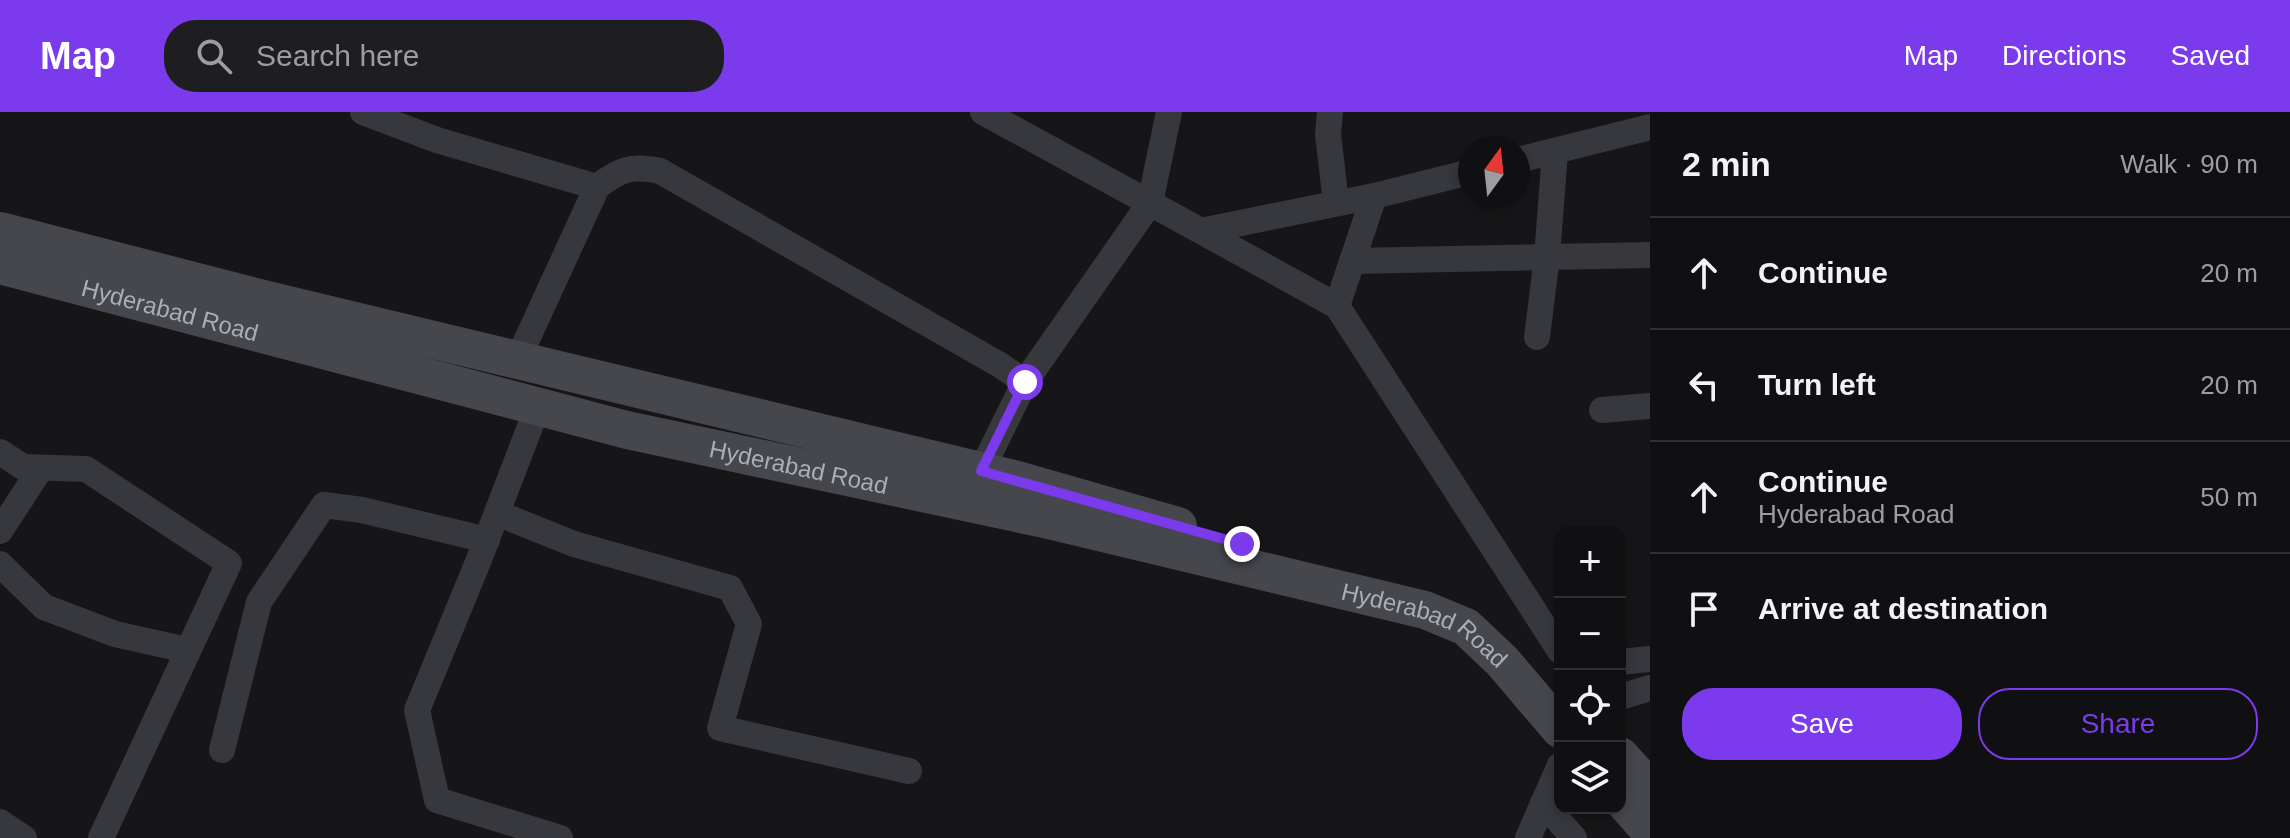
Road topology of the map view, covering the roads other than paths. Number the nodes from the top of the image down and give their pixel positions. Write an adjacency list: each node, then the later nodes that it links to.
1 (363, 112): 9 (street)
2 (983, 112): 11 (street)
3 (1169, 112): 11 (street)
4 (1330, 112): 12 (street)
5 (1650, 127): 6 (street)
6 (1555, 151): 7 (street); 16 (street)
7 (1530, 157)
8 (1458, 175): 10 (street)
9 (597, 187): 21 (street); 22 (street)
10 (1374, 196): 12 (street); 17 (street)
11 (1150, 203): 14 (street); 22 (street)
12 (1336, 203): 14 (street)
13 (0, 231): 21 (main road, Hyderabad Road)
14 (1201, 231): 19 (street)
15 (1650, 255): 16 (street)
16 (1547, 257): 17 (street); 20 (street)
17 (1352, 261): 19 (street)
18 (0, 265): 23 (main road, Hyderabad Road)
19 (1337, 306): 33 (street)
20 (1537, 337)
21 (517, 361): 28 (main road, Hyderabad Road)
22 (1025, 382): 28 (street)
23 (538, 406): 29 (street); 40 (main road, Hyderabad Road)
24 (1650, 406): 25 (street)
25 (1602, 410)
26 (0, 452): 27 (street)
27 (41, 468): 30 (street); 34 (street)
28 (981, 471): 37 (main road, Hyderabad Road)
29 (497, 513): 31 (street); 43 (street)
30 (0, 531)
31 (487, 540): 41 (street); 52 (street)
32 (0, 564): 34 (street)
33 (1554, 642)
34 (187, 650): 51 (street)
35 (1650, 659): 36 (street)
36 (1626, 661)
37 (1554, 684)
38 (1650, 688): 39 (street)
39 (1626, 695)
40 (1554, 722)
41 (222, 750)
42 (1626, 763): 45 (main road)
43 (909, 771)
44 (1554, 778): 46 (street)
45 (1650, 789)
46 (1543, 803): 53 (street); 54 (street)
47 (1626, 804): 49 (main road)
48 (0, 822): 50 (street)
49 (1650, 831)
50 (24, 838)
51 (101, 838)
52 (560, 838)
53 (1528, 838)
54 (1574, 838)

